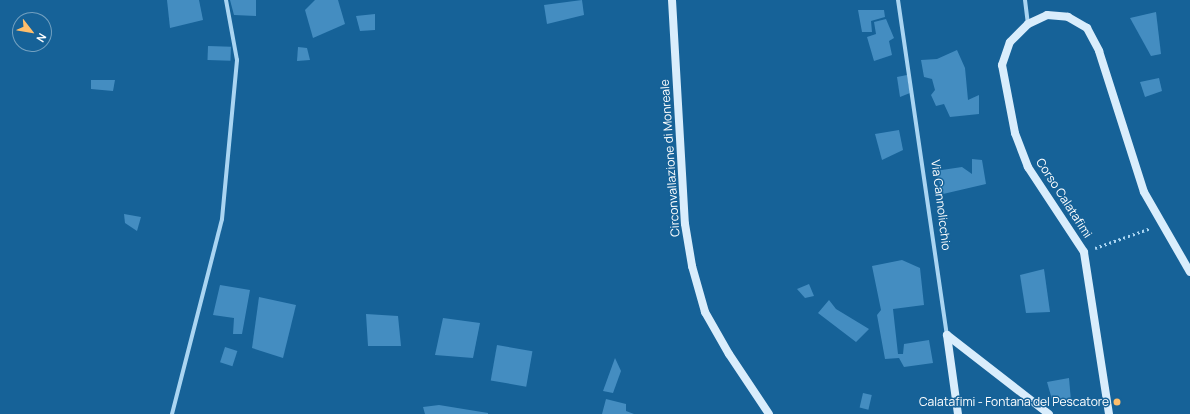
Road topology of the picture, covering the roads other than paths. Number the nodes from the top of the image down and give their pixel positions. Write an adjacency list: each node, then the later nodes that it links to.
1 (226, 0): 8 (street)
2 (672, 0): 9 (street, Circonvallazione di Monreale)
3 (898, 0): 7 (street, Via Cannolicchio)
4 (1025, 0): 5 (street)
5 (1028, 24): 6 (street, Corso Calatafimi); 12 (street, Corso Calatafimi)
6 (1190, 272)
7 (947, 335): 10 (street, Via Cannolicchio); 11 (street)
8 (172, 414)
9 (769, 414)
10 (958, 414)
11 (1049, 414)
12 (1109, 414)

